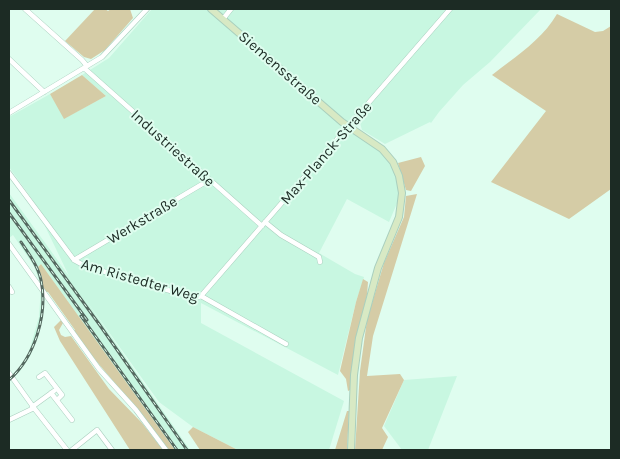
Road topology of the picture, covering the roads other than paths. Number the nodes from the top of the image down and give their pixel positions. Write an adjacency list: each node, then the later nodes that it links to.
1 (25, 9): 10 (street, Industriestraße)
2 (137, 9): 7 (street)
3 (147, 9): 7 (street)
4 (212, 9): 8 (main road, Siemensstraße)
5 (232, 9): 8 (street)
6 (450, 9): 13 (street, Max-Planck-Straße)
7 (143, 14): 10 (street)
8 (223, 19): 13 (main road, Siemensstraße)
9 (9, 59): 11 (street)
10 (86, 67): 11 (street); 15 (street, Industriestraße)
11 (44, 92): 12 (street)
12 (9, 113)
13 (348, 127): 16 (street, Max-Planck-Straße); 36 (main road, Siemensstraße)
14 (9, 173): 18 (street, Am Ristedter Weg)
15 (209, 180): 16 (street, Industriestraße); 18 (street, Werkstraße)
16 (264, 224): 19 (street, Industriestraße); 22 (street, Max-Planck-Straße)
17 (9, 244): 35 (street)
18 (74, 260): 22 (street, Am Ristedter Weg)
19 (320, 262)
20 (9, 287): 21 (street)
21 (12, 292)
22 (201, 296): 23 (street, Am Ristedter Weg)
23 (286, 344)
24 (9, 373): 29 (street)
25 (39, 377): 26 (street)
26 (57, 389): 27 (street); 28 (street)
27 (51, 393): 28 (street); 29 (street)
28 (57, 400): 31 (street)
29 (33, 408): 30 (street); 32 (street)
30 (9, 420)
31 (72, 420)
32 (67, 450)
33 (72, 450): 34 (street)
34 (112, 450)
35 (166, 450)
36 (351, 450)

